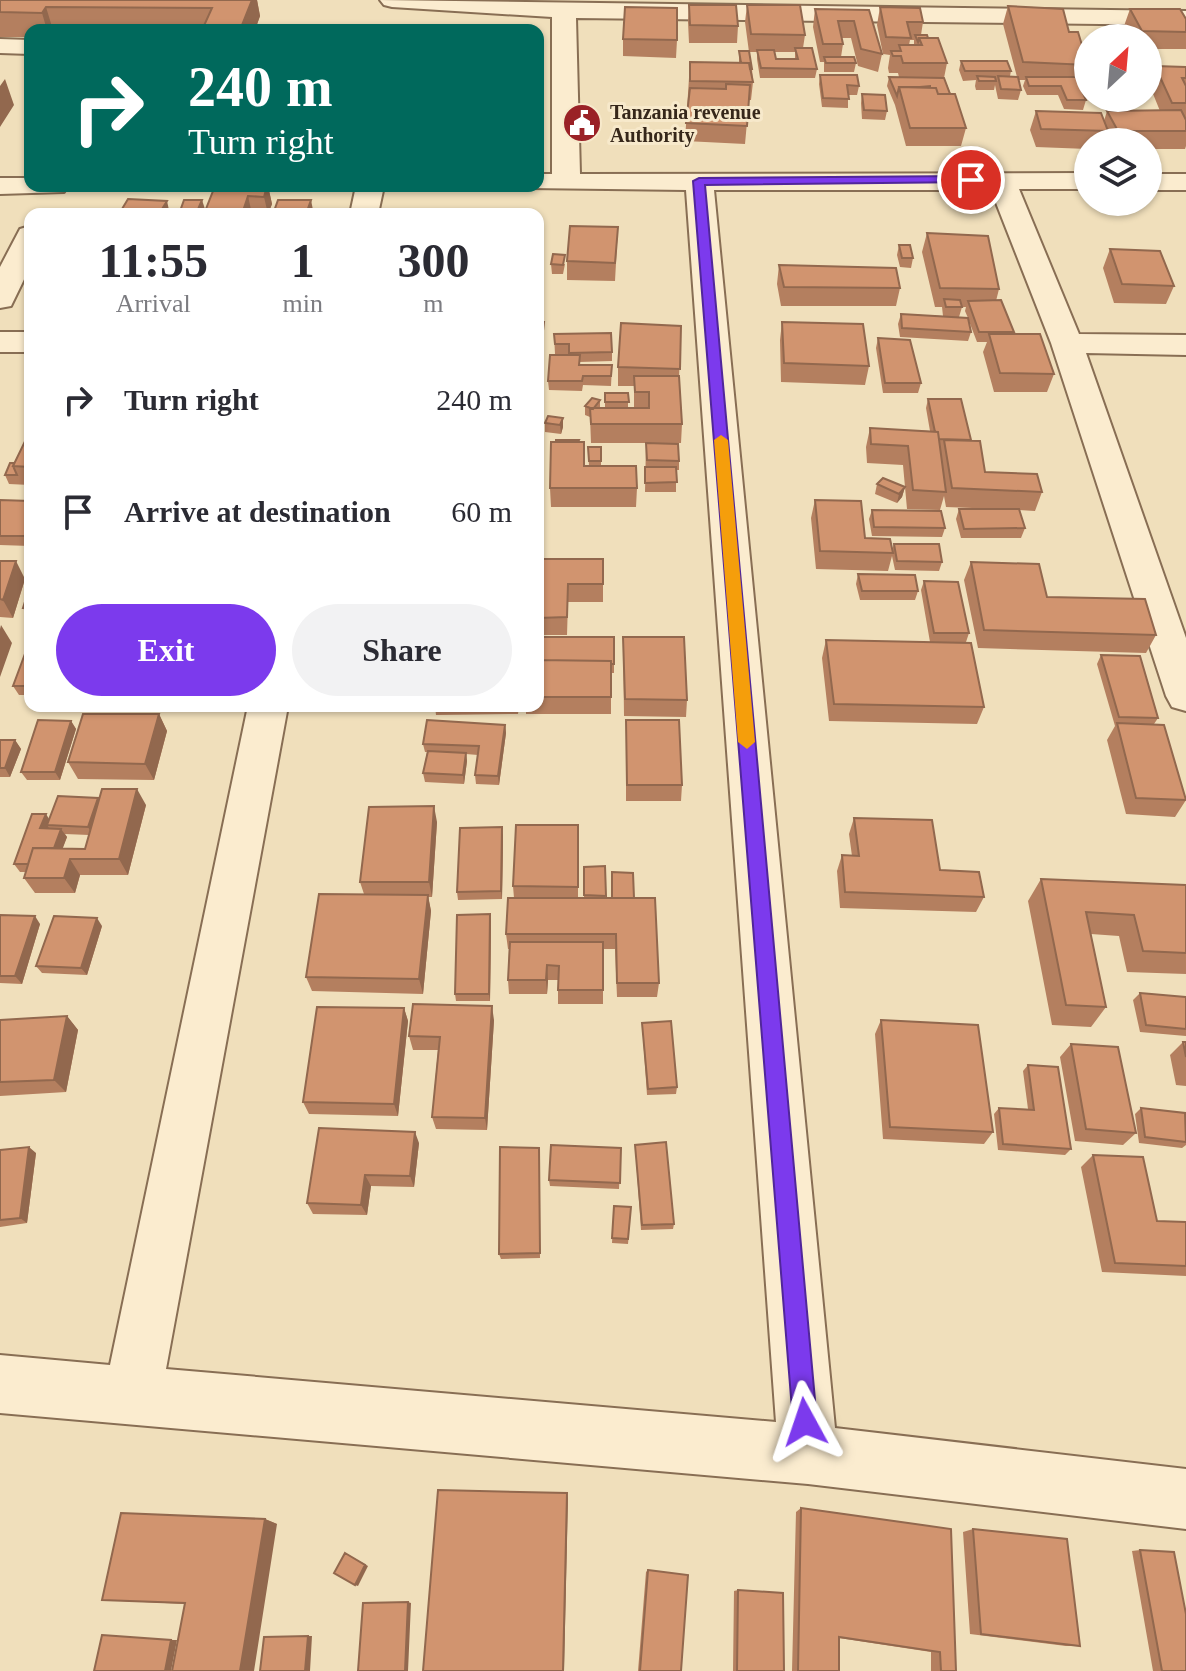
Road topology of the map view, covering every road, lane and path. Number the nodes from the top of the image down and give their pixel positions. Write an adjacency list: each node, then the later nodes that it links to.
1 (392, 0): 3 (street)
2 (1022, 0): 4 (street)
3 (564, 11): 4 (street); 12 (street)
4 (1063, 16): 5 (street)
5 (1186, 18)
6 (0, 46): 7 (street)
7 (24, 47)
8 (1001, 179): 9 (street); 10 (street); 21 (street)
9 (699, 181): 12 (street); 28 (street)
10 (1074, 181)
11 (544, 182): 12 (street)
12 (566, 182)
13 (1162, 182): 14 (street)
14 (1186, 182)
15 (0, 186): 16 (street)
16 (24, 186)
17 (24, 248): 18 (street)
18 (0, 299)
19 (0, 342): 20 (street)
20 (24, 342)
21 (1067, 343): 22 (street); 23 (street)
22 (1186, 345)
23 (1178, 643): 24 (street)
24 (1186, 696)
25 (267, 712): 27 (street)
26 (0, 1384): 27 (street)
27 (132, 1397): 28 (street)
28 (808, 1454): 29 (street)
29 (1186, 1499)

